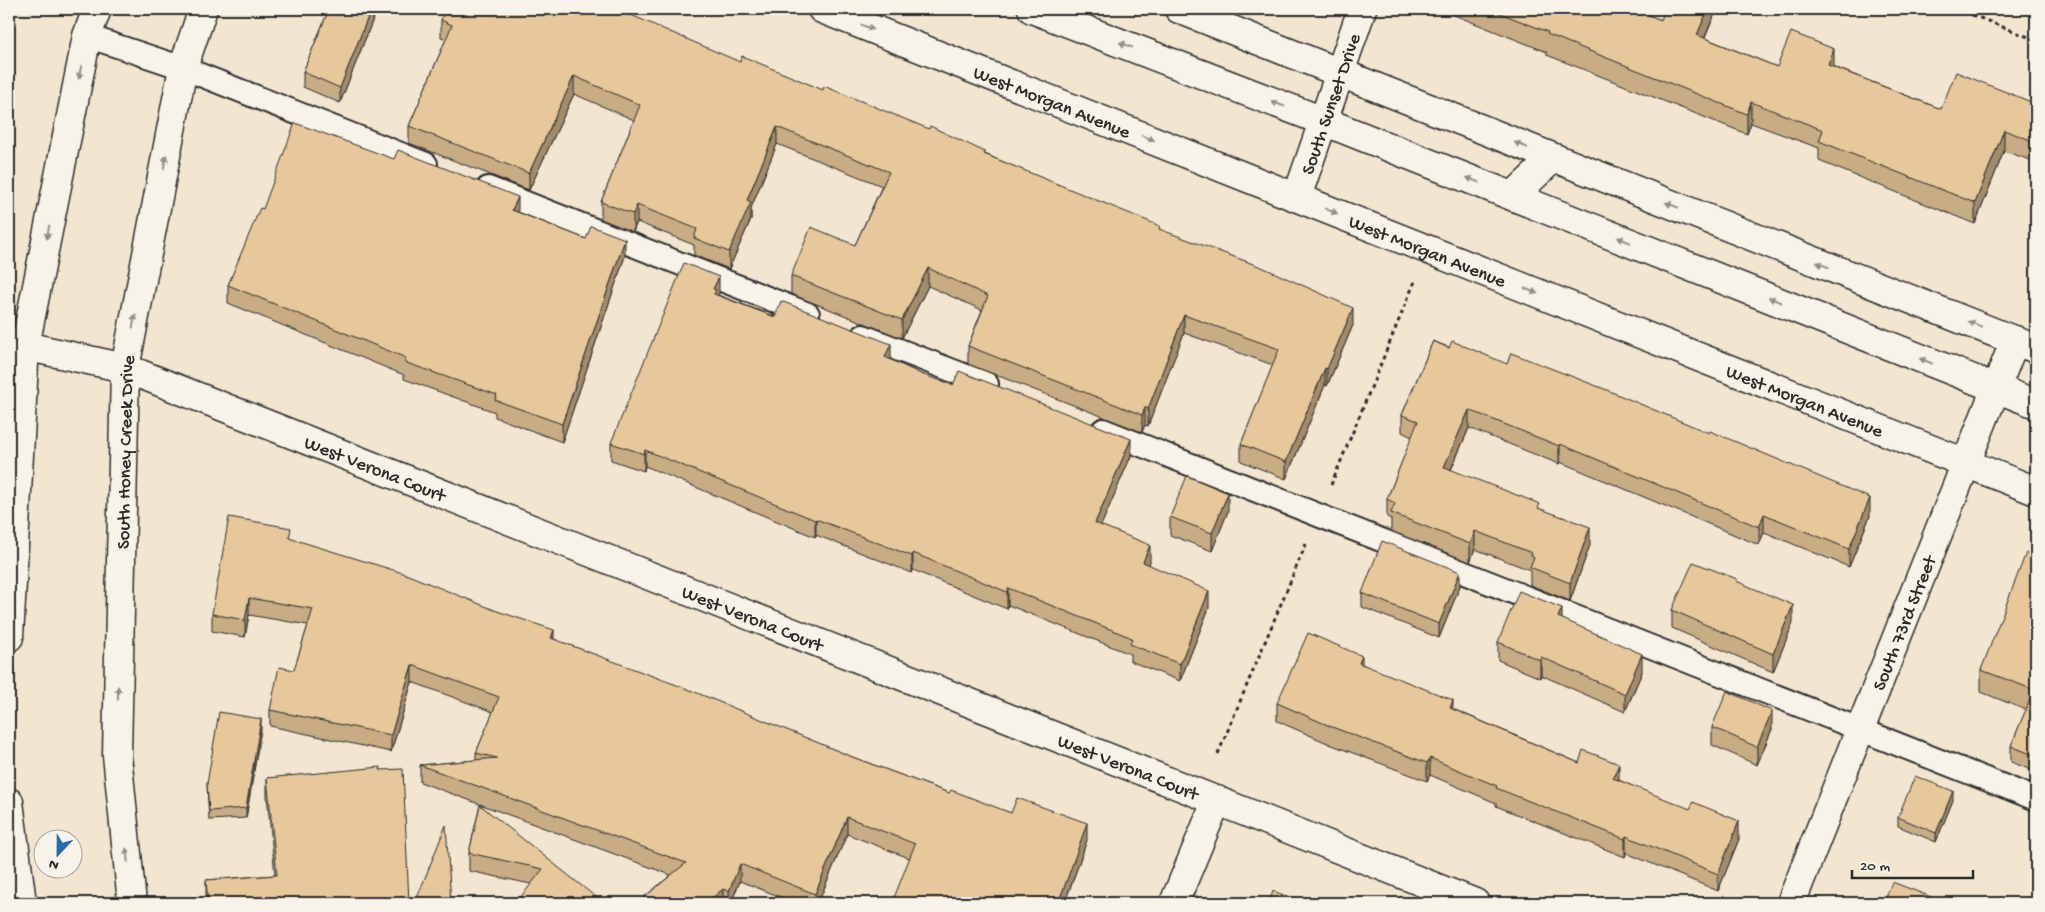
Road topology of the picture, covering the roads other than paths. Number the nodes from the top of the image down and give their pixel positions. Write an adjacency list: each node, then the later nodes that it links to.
1 (97, 9): 7 (street)
2 (204, 9): 8 (street, South Honey Creek Drive)
3 (822, 9): 13 (street, West Morgan Avenue, one-way to 13)
4 (1032, 9): 10 (street, one-way to 4)
5 (1179, 9): 9 (street)
6 (1362, 9): 9 (street, South Sunset Drive)
7 (87, 36): 8 (lane); 15 (street, one-way to 15)
8 (183, 68): 16 (street, South Honey Creek Drive, one-way to 8); 18 (lane)
9 (1340, 73): 10 (street, South Sunset Drive); 11 (street, one-way to 9)
10 (1323, 121): 12 (street, one-way to 10); 13 (street, South Sunset Drive)
11 (1553, 158): 12 (street); 14 (street, one-way to 11)
12 (1513, 196): 17 (street, one-way to 12)
13 (1297, 198): 21 (street, West Morgan Avenue, one-way to 21)
14 (2026, 344): 17 (street, South 73rd Street)
15 (25, 346): 16 (street, West Verona Court); 23 (street)
16 (125, 368): 26 (street, West Verona Court); 29 (street, South Honey Creek Drive, one-way to 16)
17 (1996, 388): 19 (street); 21 (street, South 73rd Street)
18 (1003, 391)
19 (2036, 404)
20 (1087, 424): 24 (lane)
21 (1967, 463): 22 (street, West Morgan Avenue); 24 (street, South 73rd Street)
22 (2036, 491)
23 (9, 637)
24 (1861, 729): 25 (lane); 32 (street, South 73rd Street)
25 (2036, 799)
26 (1217, 800): 30 (street); 31 (street, West Verona Court)
27 (9, 802): 28 (street)
28 (22, 903)
29 (132, 903)
30 (1174, 903)
31 (1475, 903)
32 (1791, 903)

